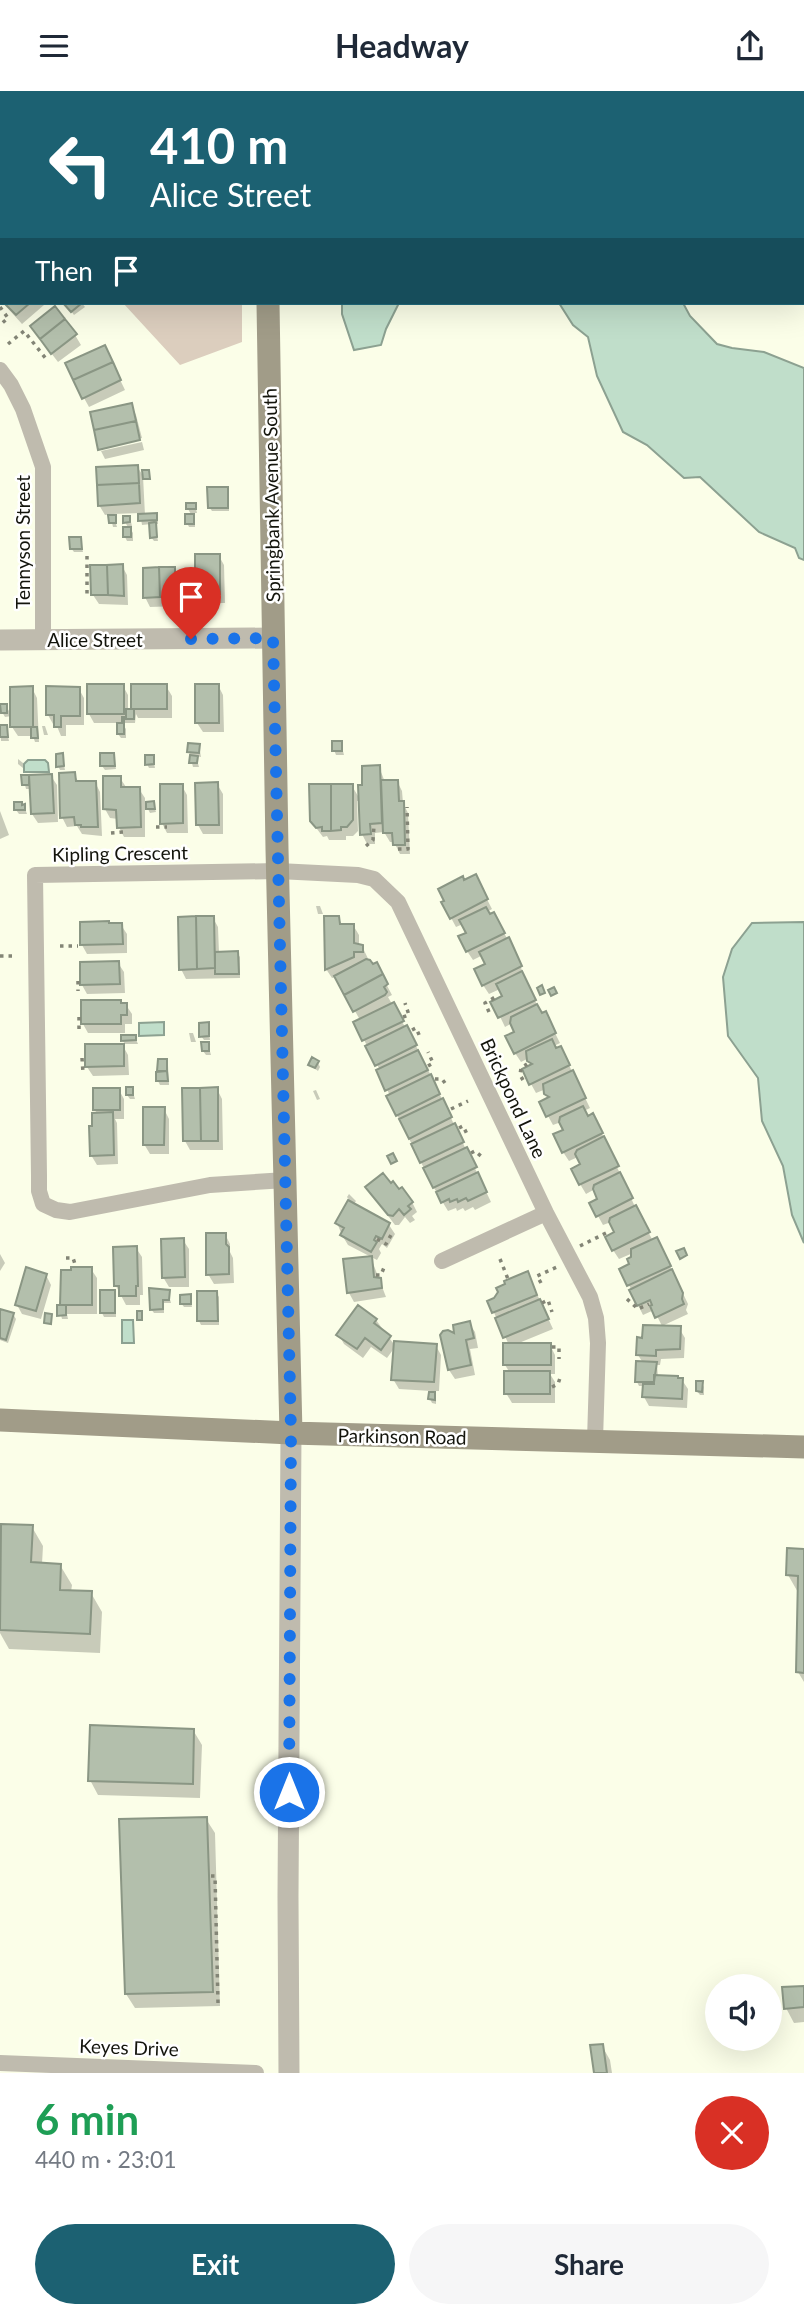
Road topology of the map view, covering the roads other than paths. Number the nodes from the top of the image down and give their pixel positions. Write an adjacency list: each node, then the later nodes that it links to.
1 (268, 305): 3 (main road, Springbank Avenue South)
2 (0, 370): 4 (street, Tennyson Street)
3 (273, 638): 4 (street, Alice Street); 6 (main road, Springbank Avenue South)
4 (43, 639): 5 (street, Alice Street)
5 (0, 640)
6 (278, 871): 7 (main road, Springbank Avenue South); 7 (street, Kipling Crescent); 8 (street, Brickpond Lane)
7 (286, 1181): 11 (main road, Springbank Avenue South)
8 (546, 1213): 9 (street); 12 (street, Brickpond Lane)
9 (442, 1261)
10 (0, 1420): 11 (main road, Parkinson Road)
11 (291, 1433): 12 (main road, Parkinson Road); 16 (street, Springbank Avenue South)
12 (595, 1440): 13 (main road, Parkinson Road)
13 (804, 1447)
14 (0, 2063): 15 (street, Keyes Drive)
15 (256, 2073)
16 (289, 2073)

